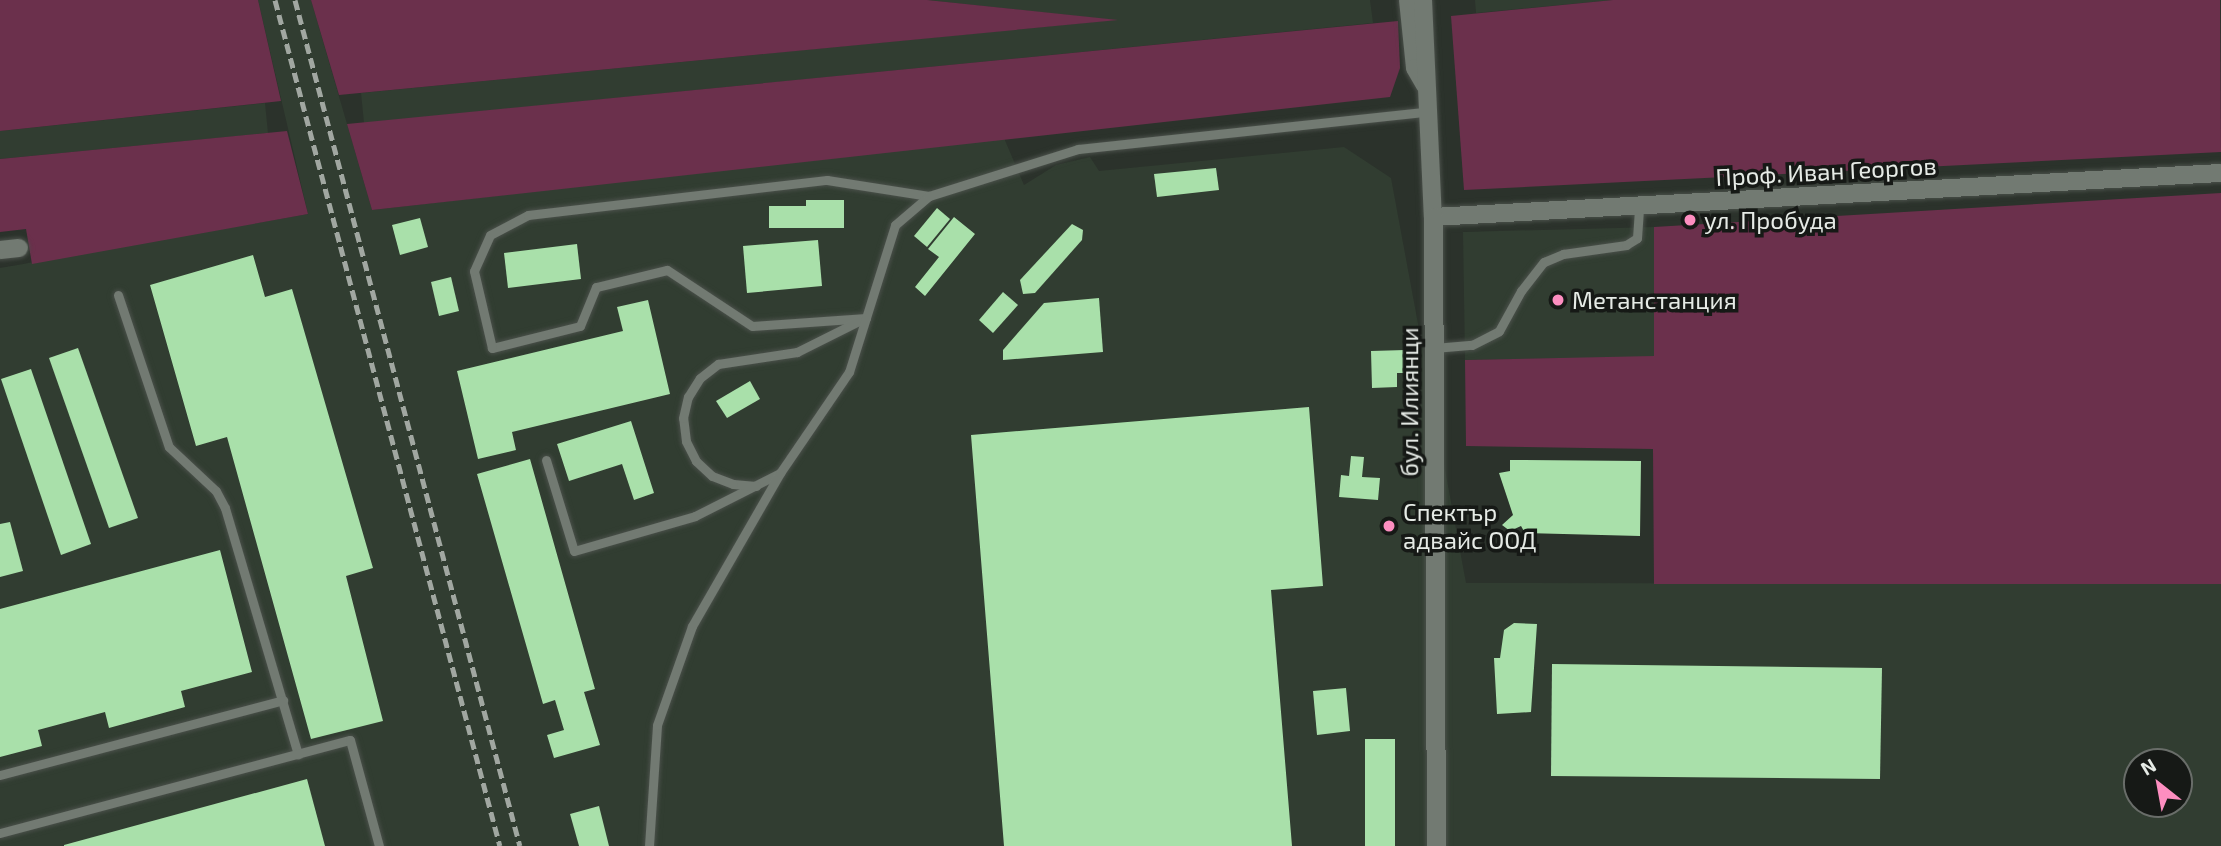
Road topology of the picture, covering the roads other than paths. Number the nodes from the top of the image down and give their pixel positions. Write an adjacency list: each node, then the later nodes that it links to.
1 (1408, 0): 3 (street, бул. Илиянци)
2 (1423, 0): 3 (street, бул. Илиянци)
3 (1425, 85): 4 (street, бул. Илиянци)
4 (1426, 112): 6 (lane); 8 (street, бул. Илиянци)
5 (2221, 173): 7 (street, Проф. Иван Георгов)
6 (929, 196): 12 (lane); 12 (lane)
7 (1639, 206): 8 (street, Проф. Иван Георгов); 13 (lane)
8 (1433, 217): 13 (street, бул. Илиянци)
9 (19, 248): 10 (street)
10 (0, 250)
11 (118, 295): 17 (lane)
12 (866, 318): 15 (lane); 16 (lane)
13 (1434, 348): 23 (street, бул. Илиянци)
14 (546, 460): 16 (lane)
15 (780, 473): 16 (lane); 22 (lane)
16 (756, 486)
17 (283, 701): 18 (lane); 19 (lane)
18 (298, 754): 20 (lane); 21 (lane)
19 (0, 775)
20 (0, 833)
21 (379, 846)
22 (649, 846)
23 (1436, 846)

